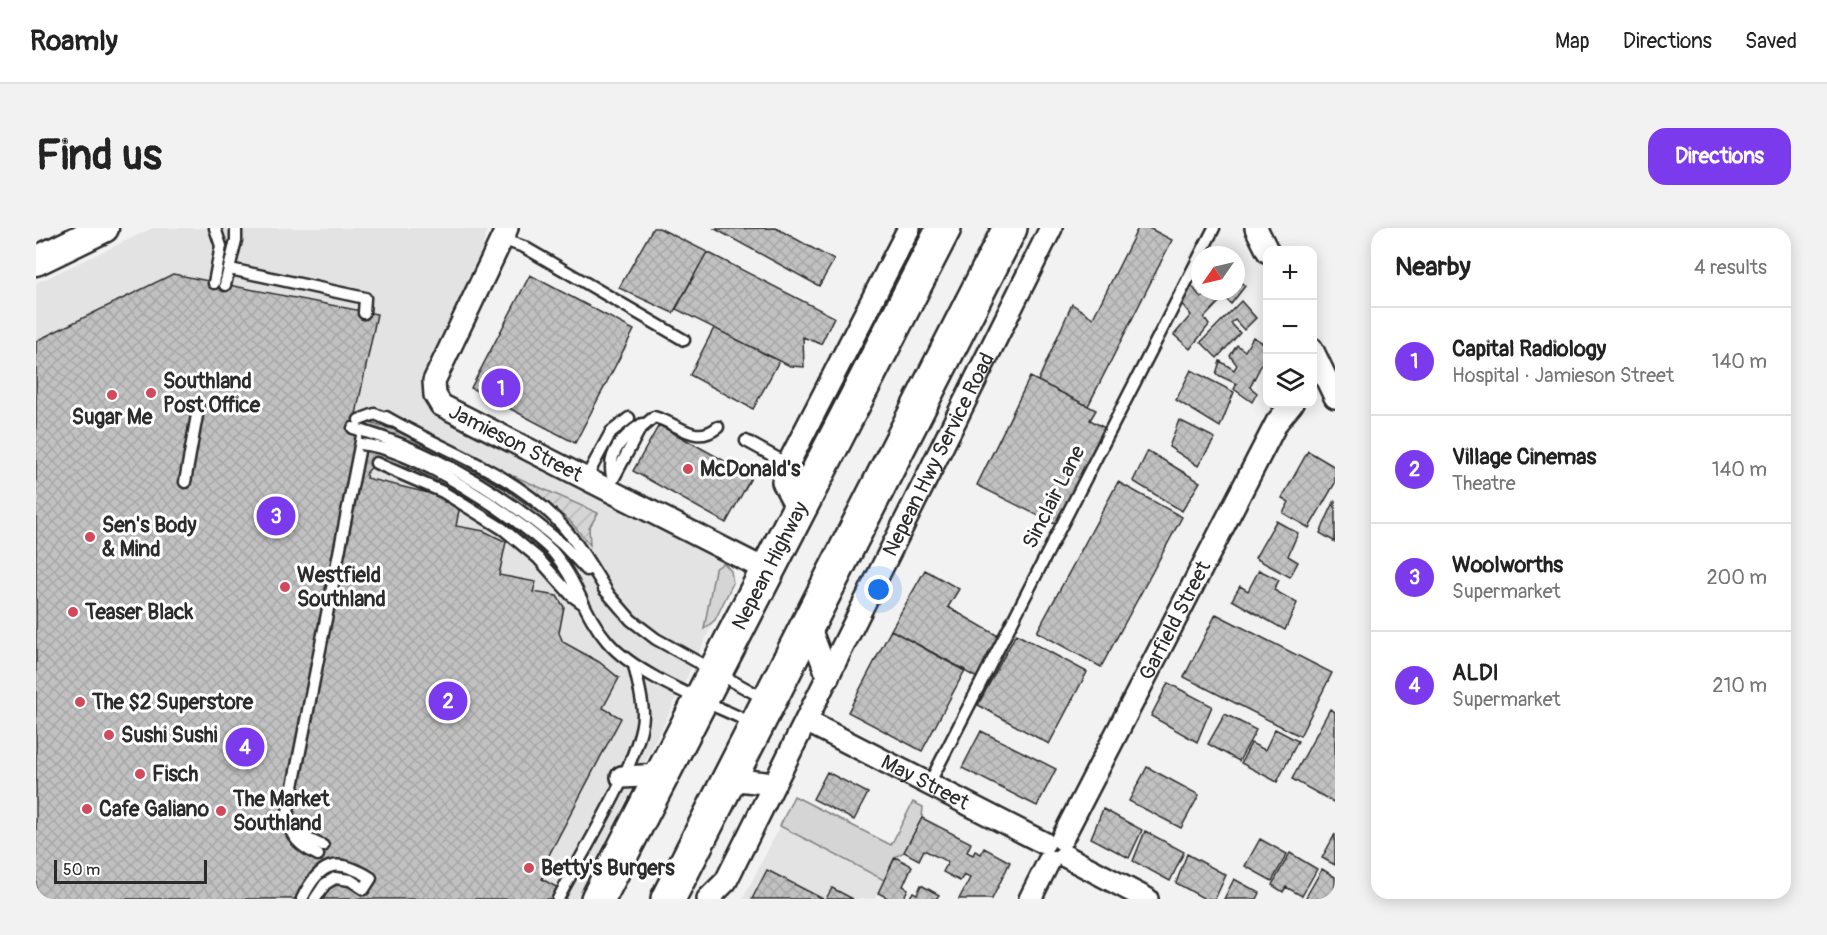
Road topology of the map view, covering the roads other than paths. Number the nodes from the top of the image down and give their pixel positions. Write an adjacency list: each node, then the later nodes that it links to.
1 (104, 228): 12 (main road)
2 (215, 228): 13 (lane)
3 (236, 228): 13 (lane)
4 (909, 228): 28 (street)
5 (944, 228): 32 (highway, Nepean Highway)
6 (1010, 228): 36 (highway)
7 (1214, 228): 46 (lane, Sinclair Lane)
8 (1256, 228): 11 (street)
9 (1045, 230): 38 (street, Nepean Hwy Service Road)
10 (505, 234): 15 (lane); 29 (street, Jamieson Street)
11 (1265, 246)
12 (36, 261)
13 (230, 269): 14 (lane)
14 (364, 313)
15 (684, 340)
16 (1314, 354): 17 (street)
17 (1325, 389)
18 (199, 404): 30 (lane)
19 (1289, 408): 47 (street, Garfield Street)
20 (386, 417): 22 (lane); 24 (lane); 34 (lane)
21 (629, 418): 29 (lane)
22 (359, 426): 26 (lane); 34 (lane, bridge)
23 (718, 426): 31 (lane)
24 (398, 431)
25 (746, 441): 28 (lane)
26 (356, 443): 35 (lane, bridge); 48 (lane)
27 (375, 463): 35 (lane)
28 (788, 464): 32 (street)
29 (586, 478): 31 (street, Jamieson Street)
30 (185, 482)
31 (610, 484): 33 (street, Jamieson Street)
32 (797, 508): 33 (highway, Nepean Highway)
33 (766, 570): 39 (highway, Nepean Highway)
34 (608, 593): 39 (lane)
35 (582, 603): 37 (lane)
36 (808, 623): 38 (street); 40 (highway)
37 (634, 665): 39 (lane); 43 (lane)
38 (828, 677): 41 (street, Nepean Hwy Service Road)
39 (708, 684): 40 (lane); 40 (lane); 42 (highway, Nepean Highway)
40 (762, 713): 44 (highway)
41 (806, 721): 45 (street, Nepean Hwy Service Road); 46 (street, May Street)
42 (662, 775): 43 (street); 53 (highway, Nepean Highway)
43 (622, 777): 52 (lane)
44 (728, 779): 45 (street); 49 (highway)
45 (774, 784): 54 (street, Nepean Hwy Service Road)
46 (929, 784): 47 (street, May Street)
47 (1055, 850): 55 (street, Garfield Street); 56 (street, May Street)
48 (320, 851)
49 (678, 893)
50 (302, 899): 51 (lane)
51 (315, 899)
52 (558, 899)
53 (598, 899)
54 (708, 899)
55 (1030, 899)
56 (1147, 899)

